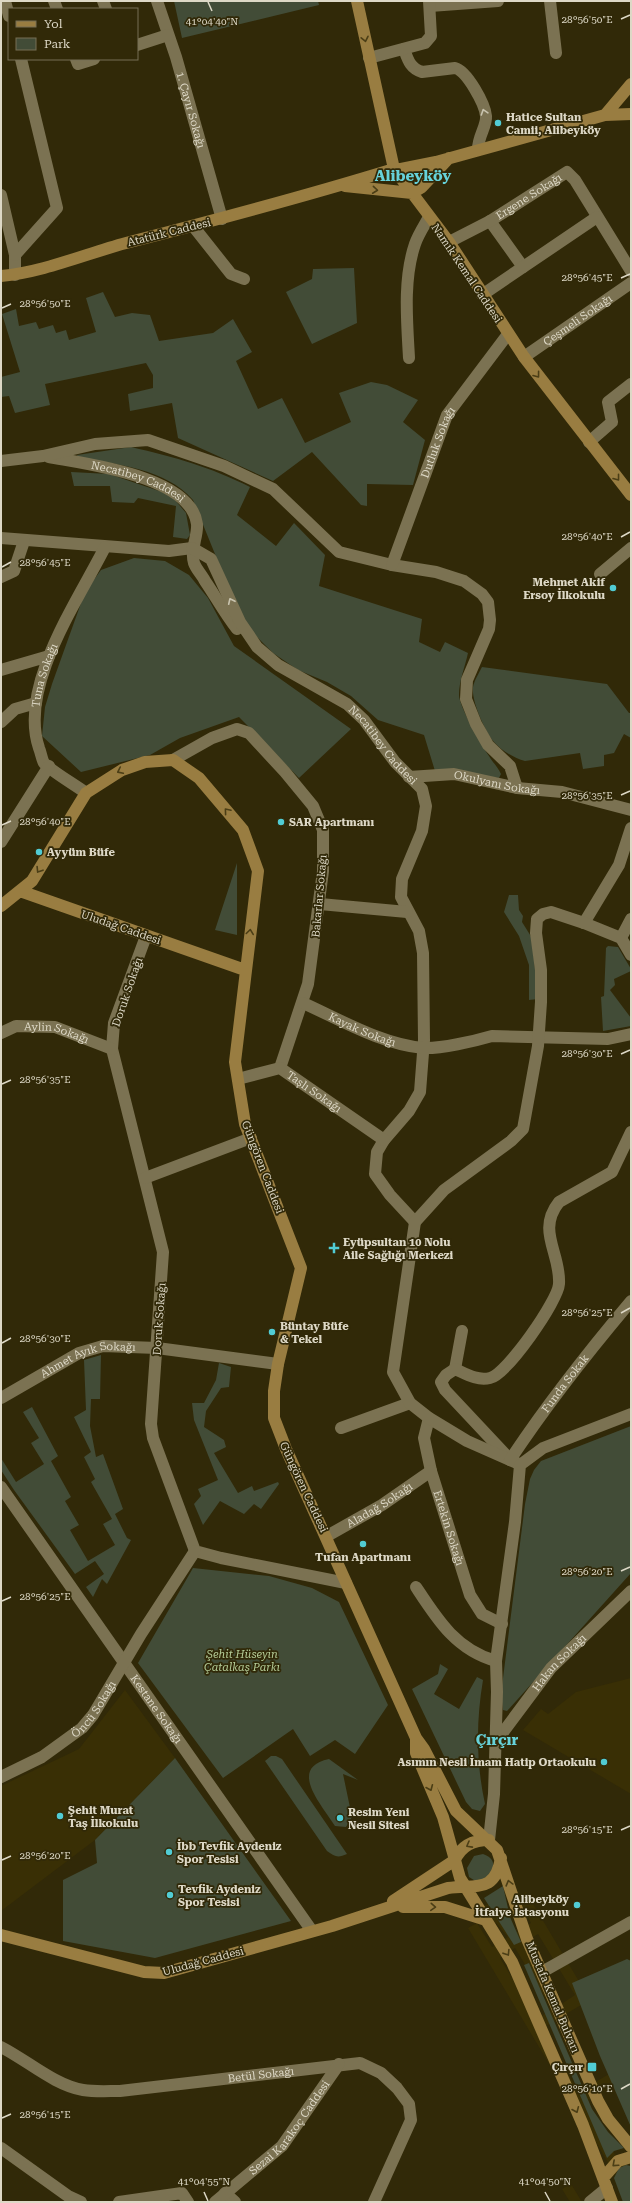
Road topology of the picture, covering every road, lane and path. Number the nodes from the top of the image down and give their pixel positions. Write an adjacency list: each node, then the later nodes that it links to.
1 (5, 1): 7 (street)
2 (157, 1): 8 (street, 1. Çayır Sokağı)
3 (357, 1): 12 (main road, Namık Kemal Caddesi, one-way to 12)
4 (498, 1): 6 (street)
5 (550, 1): 11 (street)
6 (429, 4): 10 (street)
7 (8, 12)
8 (168, 35): 9 (street); 27 (street, 1. Çayır Sokağı)
9 (138, 45)
10 (404, 49): 12 (street); 19 (street, one-way to 10)
11 (556, 53)
12 (370, 58): 21 (main road, Namık Kemal Caddesi)
13 (21, 60): 31 (street)
14 (76, 60): 15 (street)
15 (91, 60)
16 (631, 84): 18 (main road)
17 (631, 114): 18 (main road, Atatürk Caddesi)
18 (605, 115): 19 (main road, Atatürk Caddesi)
19 (478, 149): 20 (main road, Atatürk Caddesi)
20 (449, 158): 21 (main road, Atatürk Caddesi); 23 (main road, Atatürk Caddesi)
21 (394, 169): 22 (main road, Atatürk Caddesi); 23 (main road, Namık Kemal Caddesi)
22 (336, 186): 23 (main road, Atatürk Caddesi, one-way to 23); 27 (main road, Atatürk Caddesi)
23 (412, 193): 25 (main road, Namık Kemal Caddesi)
24 (1, 196): 31 (street)
25 (429, 217): 30 (main road, Namık Kemal Caddesi); 41 (street)
26 (597, 217): 28 (street, Ergene Sokağı); 32 (street); 33 (street, Ergene Sokağı)
27 (222, 219): 29 (main road, Atatürk Caddesi)
28 (490, 221): 30 (street, Ergene Sokağı); 32 (street)
29 (193, 226): 34 (main road, Atatürk Caddesi); 36 (street)
30 (449, 242): 38 (main road, Namık Kemal Caddesi)
31 (15, 255): 34 (street)
32 (523, 267): 38 (street)
33 (631, 271)
34 (15, 275): 35 (main road, Atatürk Caddesi)
35 (1, 276)
36 (244, 279)
37 (631, 283): 40 (street, Çeşmeli Sokağı)
38 (482, 295): 39 (main road, Namık Kemal Caddesi)
39 (508, 334): 40 (main road, Namık Kemal Caddesi); 52 (street, Dutluk Sokağı)
40 (524, 357): 43 (main road, Namık Kemal Caddesi, one-way to 43)
41 (409, 358)
42 (631, 384): 43 (street)
43 (590, 442): 46 (main road, Namık Kemal Caddesi, one-way to 46)
44 (44, 456): 45 (street); 50 (street, Necatibey Caddesi); 52 (street)
45 (1, 461)
46 (631, 495)
47 (1, 538): 48 (street)
48 (24, 541): 49 (street); 54 (street)
49 (105, 547): 50 (street); 55 (street, Tuna Sokağı)
50 (192, 548): 61 (street, Necatibey Caddesi)
51 (631, 548): 53 (street)
52 (392, 565): 62 (street)
53 (600, 574)
54 (1, 577)
55 (49, 656): 56 (street); 57 (street, Tuna Sokağı)
56 (1, 670)
57 (36, 703): 58 (street); 60 (street, Tuna Sokağı)
58 (1, 722)
59 (173, 760): 63 (main road, one-way to 63); 68 (street, Bakarlar Sokağı); 76 (main road, Güngören Caddesi, one-way to 59)
60 (48, 766): 63 (street, Tuna Sokağı); 66 (street)
61 (410, 777): 62 (street, Okulyanı Sokağı); 70 (street, Necatibey Caddesi)
62 (517, 788): 64 (street, Okulyanı Sokağı)
63 (86, 793): 67 (main road, one-way to 67)
64 (631, 810)
65 (631, 828): 72 (street)
66 (1, 842)
67 (20, 891): 69 (main road); 73 (main road, Uludağ Caddesi)
68 (320, 904): 70 (street); 77 (street, Bakarlar Sokağı)
69 (1, 906)
70 (407, 912): 81 (street, Necatibey Caddesi)
71 (631, 919): 74 (street)
72 (584, 922): 74 (street); 80 (street)
73 (146, 936): 76 (main road, Uludağ Caddesi); 82 (street, Doruk Sokağı)
74 (621, 938): 75 (street)
75 (631, 955)
76 (245, 970): 84 (main road, Güngören Caddesi)
77 (303, 1003): 81 (street, Kayak Sokağı); 83 (street, Bakarlar Sokağı)
78 (1, 1033): 82 (street, Aylin Sokağı)
79 (631, 1034): 80 (street, Kayak Sokağı)
80 (538, 1037): 81 (street, Kayak Sokağı); 91 (street)
81 (424, 1048): 87 (street, Necatibey Caddesi)
82 (112, 1049): 90 (street, Doruk Sokağı)
83 (280, 1068): 84 (street, Taşlı Sokağı); 87 (street, Taşlı Sokağı)
84 (238, 1079): 86 (main road, Güngören Caddesi)
85 (631, 1132): 89 (street)
86 (251, 1138): 90 (street); 95 (main road, Güngören Caddesi)
87 (384, 1140): 91 (street, Necatibey Caddesi)
88 (631, 1154): 89 (street)
89 (612, 1172): 96 (street)
90 (145, 1178): 94 (street, Doruk Sokağı)
91 (415, 1222): 98 (street)
92 (631, 1301): 102 (street, Funda Sokak)
93 (462, 1331): 96 (street)
94 (157, 1348): 95 (street, Ahmet Ayık Sokağı); 97 (street, Ahmet Ayık Sokağı); 106 (street, Doruk Sokağı)
95 (278, 1364): 105 (main road, Güngören Caddesi)
96 (455, 1369): 102 (street)
97 (1, 1398)
98 (410, 1403): 100 (street); 101 (street)
99 (631, 1414): 102 (street)
100 (429, 1418): 102 (street); 103 (street, Ertekin Sokağı)
101 (340, 1428)
102 (515, 1462): 110 (street)
103 (431, 1471): 105 (street, Aladağ Sokağı); 110 (street, Ertekin Sokağı)
104 (1, 1487): 112 (street, Kestane Sokağı)
105 (327, 1536): 107 (main road, Güngören Caddesi)
106 (195, 1551): 107 (street); 112 (street, Öncü Sokağı)
107 (346, 1583): 113 (main road, Güngören Caddesi)
108 (416, 1586): 111 (street)
109 (631, 1591): 114 (street, Hakan Sokağı)
110 (502, 1624): 111 (street)
111 (496, 1661): 114 (street)
112 (123, 1664): 115 (street, Öncü Sokağı); 123 (street, Kestane Sokağı)
113 (416, 1738): 116 (main road, Güngören Caddesi); 118 (main road, Güngören Caddesi, one-way to 118)
114 (495, 1742): 116 (street)
115 (1, 1777)
116 (489, 1840): 117 (main road, Mustafa Kemal Bulvarı); 118 (main road, one-way to 118)
117 (502, 1858): 119 (main road); 125 (main road, Mustafa Kemal Bulvarı, one-way to 117)
118 (455, 1860): 119 (main road, Mustafa Kemal Bulvarı); 120 (main road, Uludağ Caddesi)
119 (464, 1886): 120 (main road, Uludağ Caddesi); 121 (main road, Mustafa Kemal Bulvarı)
120 (380, 1910): 121 (main road, Uludağ Caddesi, one-way to 121); 123 (main road, Uludağ Caddesi)
121 (486, 1920): 131 (main road, Mustafa Kemal Bulvarı, one-way to 131)
122 (631, 1923): 125 (street)
123 (312, 1931): 124 (main road, Uludağ Caddesi)
124 (1, 1936)
125 (542, 1972): 128 (main road, Mustafa Kemal Bulvarı)
126 (1, 2047): 127 (street, Betül Sokağı)
127 (339, 2064): 132 (street, Sezai Karakoç Caddesi); 138 (street, Betül Sokağı)
128 (631, 2147)
129 (1, 2148): 133 (street)
130 (631, 2157): 131 (main road, one-way to 131)
131 (605, 2183): 139 (street); 140 (main road, Mustafa Kemal Bulvarı)
132 (226, 2193): 136 (street, Sezai Karakoç Caddesi); 137 (street)
133 (80, 2202)
134 (119, 2202): 135 (street)
135 (188, 2202)
136 (215, 2202)
137 (235, 2202)
138 (374, 2202)
139 (590, 2202)
140 (612, 2202)

